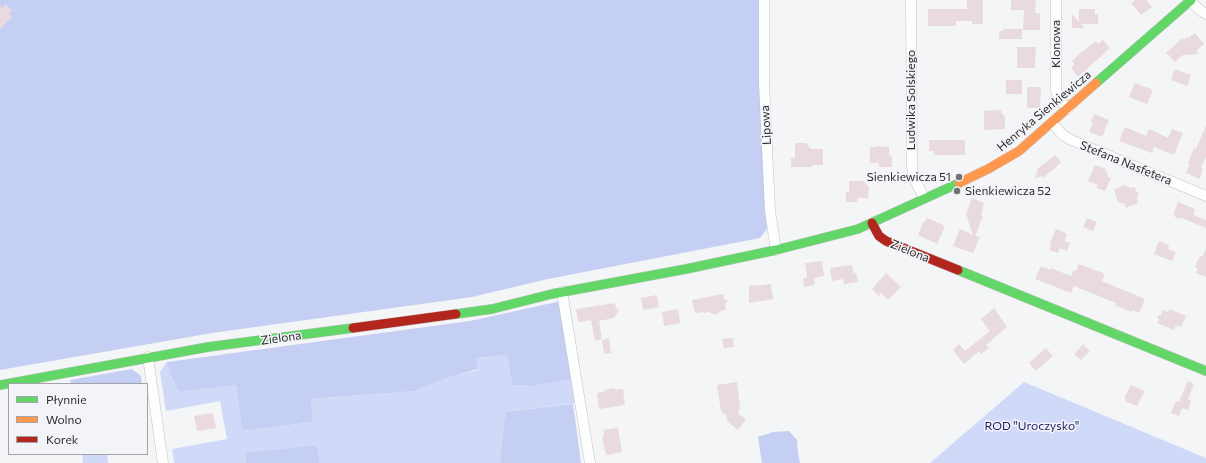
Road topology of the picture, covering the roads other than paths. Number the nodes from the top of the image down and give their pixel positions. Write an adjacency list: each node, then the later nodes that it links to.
1 (764, 0): 11 (street, Lipowa)
2 (911, 0): 9 (street, Ludwika Solskiego)
3 (1056, 0): 6 (street, Klonowa)
4 (1191, 0): 5 (street); 6 (street, Henryka Sienkiewicza)
5 (1206, 14)
6 (1068, 109): 7 (street, Henryka Sienkiewicza)
7 (1052, 123): 8 (street, Stefana Nasfetera); 9 (street, Henryka Sienkiewicza)
8 (1206, 196)
9 (924, 198): 10 (street, Henryka Sienkiewicza)
10 (872, 223): 11 (street, Zielona); 14 (street, Zielona)
11 (776, 250): 12 (street, Zielona)
12 (562, 292): 13 (street, Zielona); 17 (street)
13 (148, 357): 15 (street, Zielona); 16 (street)
14 (1206, 371)
15 (11, 383)
16 (163, 463)
17 (590, 463)

